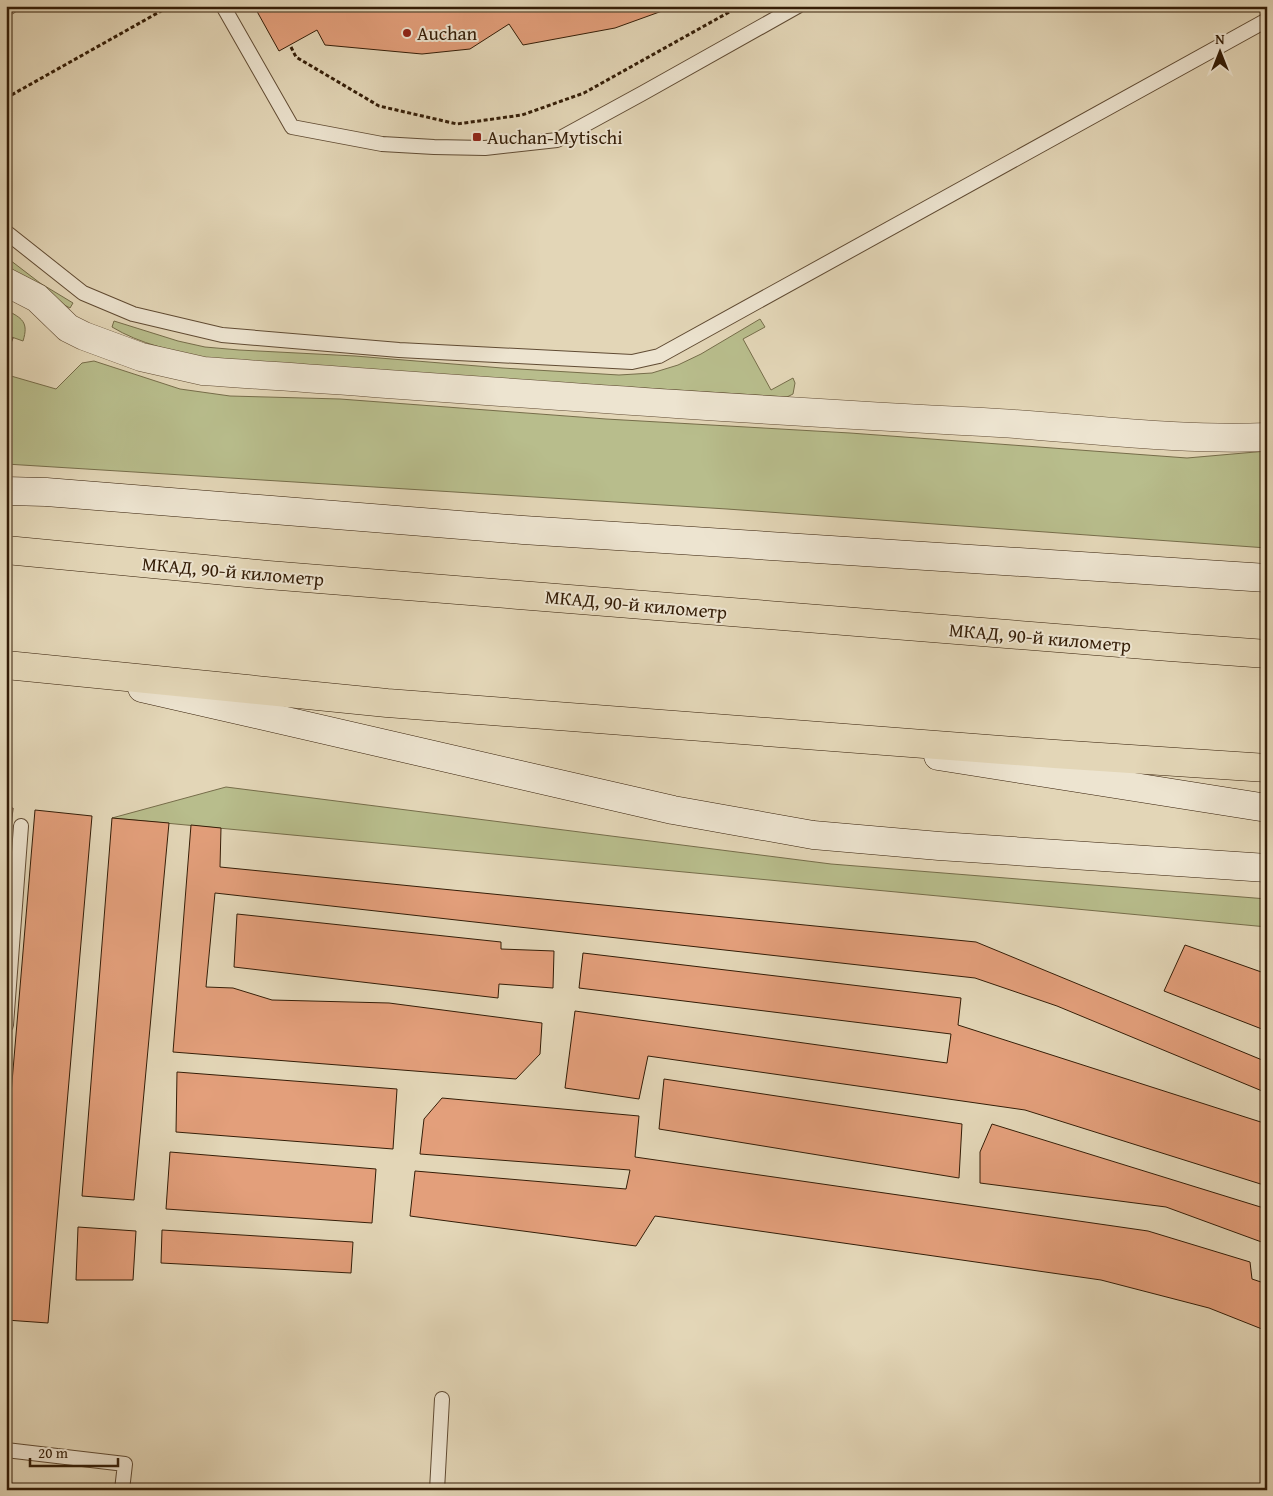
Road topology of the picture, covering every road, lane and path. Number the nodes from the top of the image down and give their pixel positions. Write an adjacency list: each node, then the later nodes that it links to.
1 (11, 6): 6 (lane)
2 (170, 6): 9 (path)
3 (223, 6): 5 (lane)
4 (740, 6): 8 (path)
5 (798, 6)
6 (6, 9)
7 (1267, 20): 10 (lane)
8 (291, 47)
9 (6, 98)
10 (6, 232)
11 (6, 282): 12 (main road)
12 (1267, 438)
13 (6, 490): 15 (main road)
14 (6, 550): 16 (highway, МКАД, 90-й километр)
15 (1267, 578)
16 (1267, 654)
17 (6, 666): 18 (highway)
18 (74, 672): 19 (highway); 23 (main road)
19 (808, 735): 20 (highway); 21 (main road)
20 (1267, 768)
21 (1267, 808)
22 (21, 826): 24 (lane)
23 (1267, 868)
24 (6, 1025)
25 (442, 1399): 28 (lane)
26 (6, 1450): 27 (lane)
27 (122, 1490)
28 (437, 1490)

